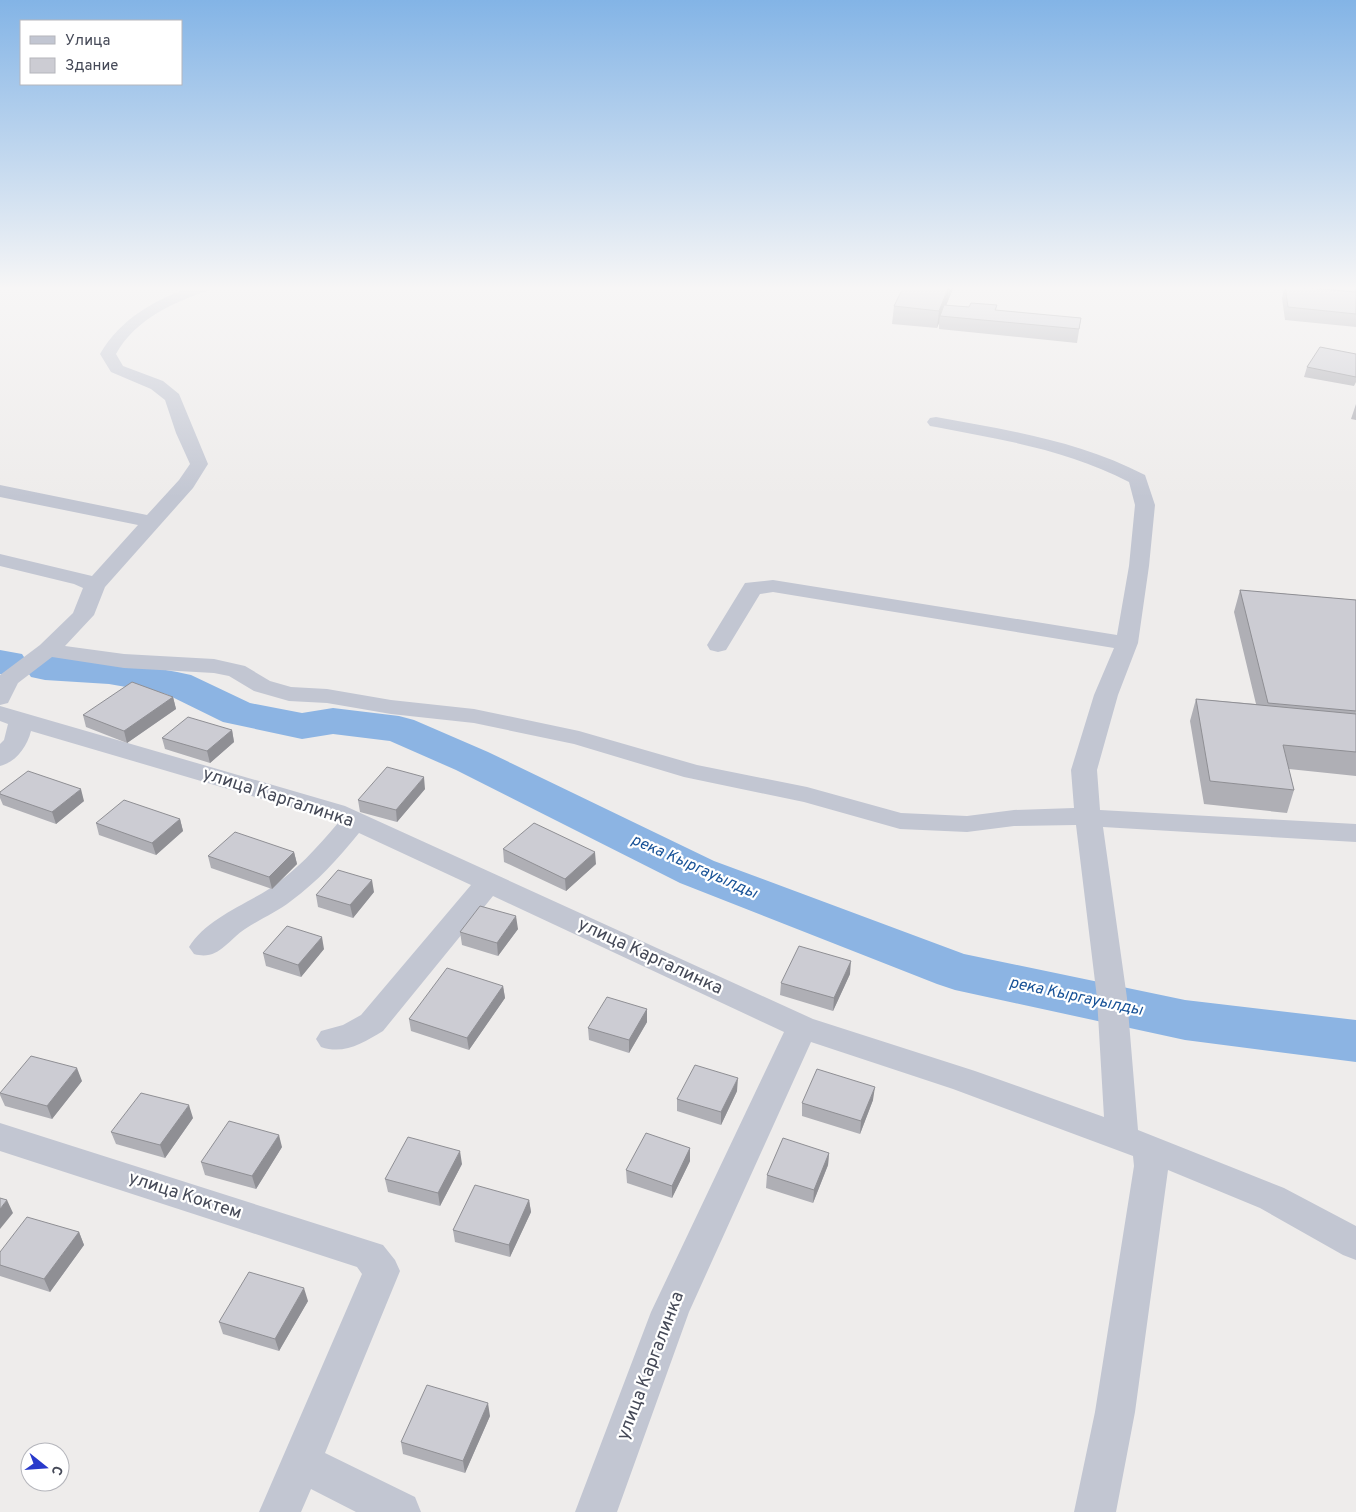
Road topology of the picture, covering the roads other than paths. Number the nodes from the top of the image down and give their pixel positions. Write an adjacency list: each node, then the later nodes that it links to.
1 (110, 357): 4 (street)
2 (936, 422): 7 (street)
3 (0, 491): 4 (street)
4 (151, 522): 6 (street)
5 (0, 560): 6 (street)
6 (95, 585): 9 (street)
7 (1127, 643): 8 (street); 13 (street)
8 (718, 645)
9 (48, 650): 10 (street); 13 (street)
10 (0, 698)
11 (11, 717): 12 (street); 14 (street, улица Каргалинка)
12 (0, 758)
13 (1088, 817): 15 (street); 21 (street)
14 (354, 820): 16 (street, улица Каргалинка); 17 (street)
15 (1356, 833)
16 (488, 883): 18 (street, улица Каргалинка); 19 (street)
17 (204, 947)
18 (802, 1027): 21 (street); 26 (street, улица Каргалинка)
19 (332, 1039)
20 (0, 1137): 23 (street, улица Коктем)
21 (1136, 1143): 22 (street); 27 (street)
22 (1356, 1244)
23 (301, 1462): 24 (street); 25 (street)
24 (280, 1512)
25 (400, 1512)
26 (596, 1512)
27 (1095, 1512)

